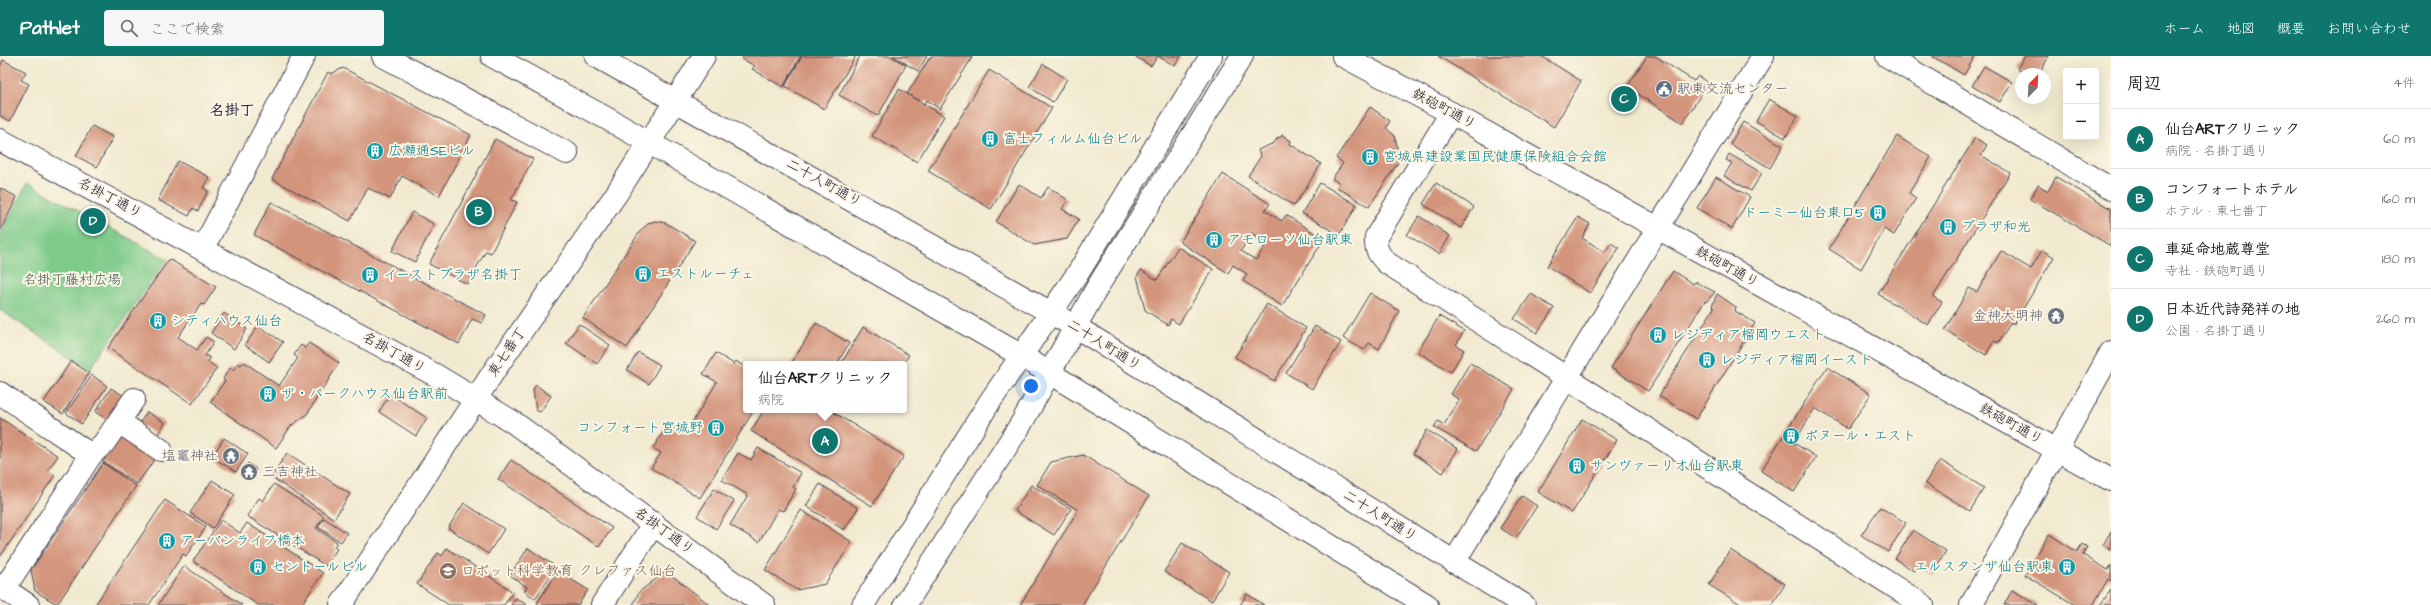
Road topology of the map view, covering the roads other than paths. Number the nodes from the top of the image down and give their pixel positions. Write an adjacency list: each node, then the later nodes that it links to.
1 (304, 56): 18 (street)
2 (383, 56): 15 (street)
3 (492, 56): 14 (street)
4 (596, 56): 11 (street, 二十人町通り)
5 (704, 56): 11 (street, 東七番丁)
6 (1211, 56): 19 (street)
7 (1242, 56): 20 (street)
8 (1343, 56): 12 (street, 鉄砲町通り)
9 (1763, 56): 17 (street)
10 (1887, 56): 16 (street)
11 (676, 100): 14 (street, 東七番丁); 19 (street, 二十人町通り)
12 (1452, 113): 17 (street, 鉄砲町通り); 24 (street)
13 (0, 140): 18 (street, 名掛丁通り)
14 (650, 142): 22 (street); 27 (street, 東七番丁)
15 (567, 153)
16 (2111, 189)
17 (1657, 228): 24 (street); 30 (street, 鉄砲町通り)
18 (203, 248): 27 (street, 名掛丁通り)
19 (1051, 312): 20 (street, 二十人町通り); 22 (street)
20 (1076, 327): 23 (street); 34 (street, 二十人町通り)
21 (2111, 352): 30 (street)
22 (1022, 356): 23 (street); 40 (street)
23 (1050, 372): 41 (street); 42 (street)
24 (1566, 377): 34 (street); 44 (street)
25 (0, 394): 31 (street)
26 (134, 399): 28 (street)
27 (475, 399): 33 (street, 名掛丁通り); 37 (street, 東七番丁)
28 (119, 422): 29 (street); 31 (street)
29 (161, 450)
30 (2058, 450): 32 (street, 鉄砲町通り); 45 (street)
31 (91, 455): 35 (street)
32 (2111, 480)
33 (654, 524): 38 (street); 39 (street, 名掛丁通り)
34 (1454, 562): 43 (street, 二十人町通り)
35 (2, 587): 36 (street)
36 (28, 605)
37 (341, 605)
38 (602, 605)
39 (764, 605)
40 (863, 605)
41 (905, 605)
42 (1427, 605)
43 (1524, 605)
44 (1923, 605)
45 (1971, 605)

